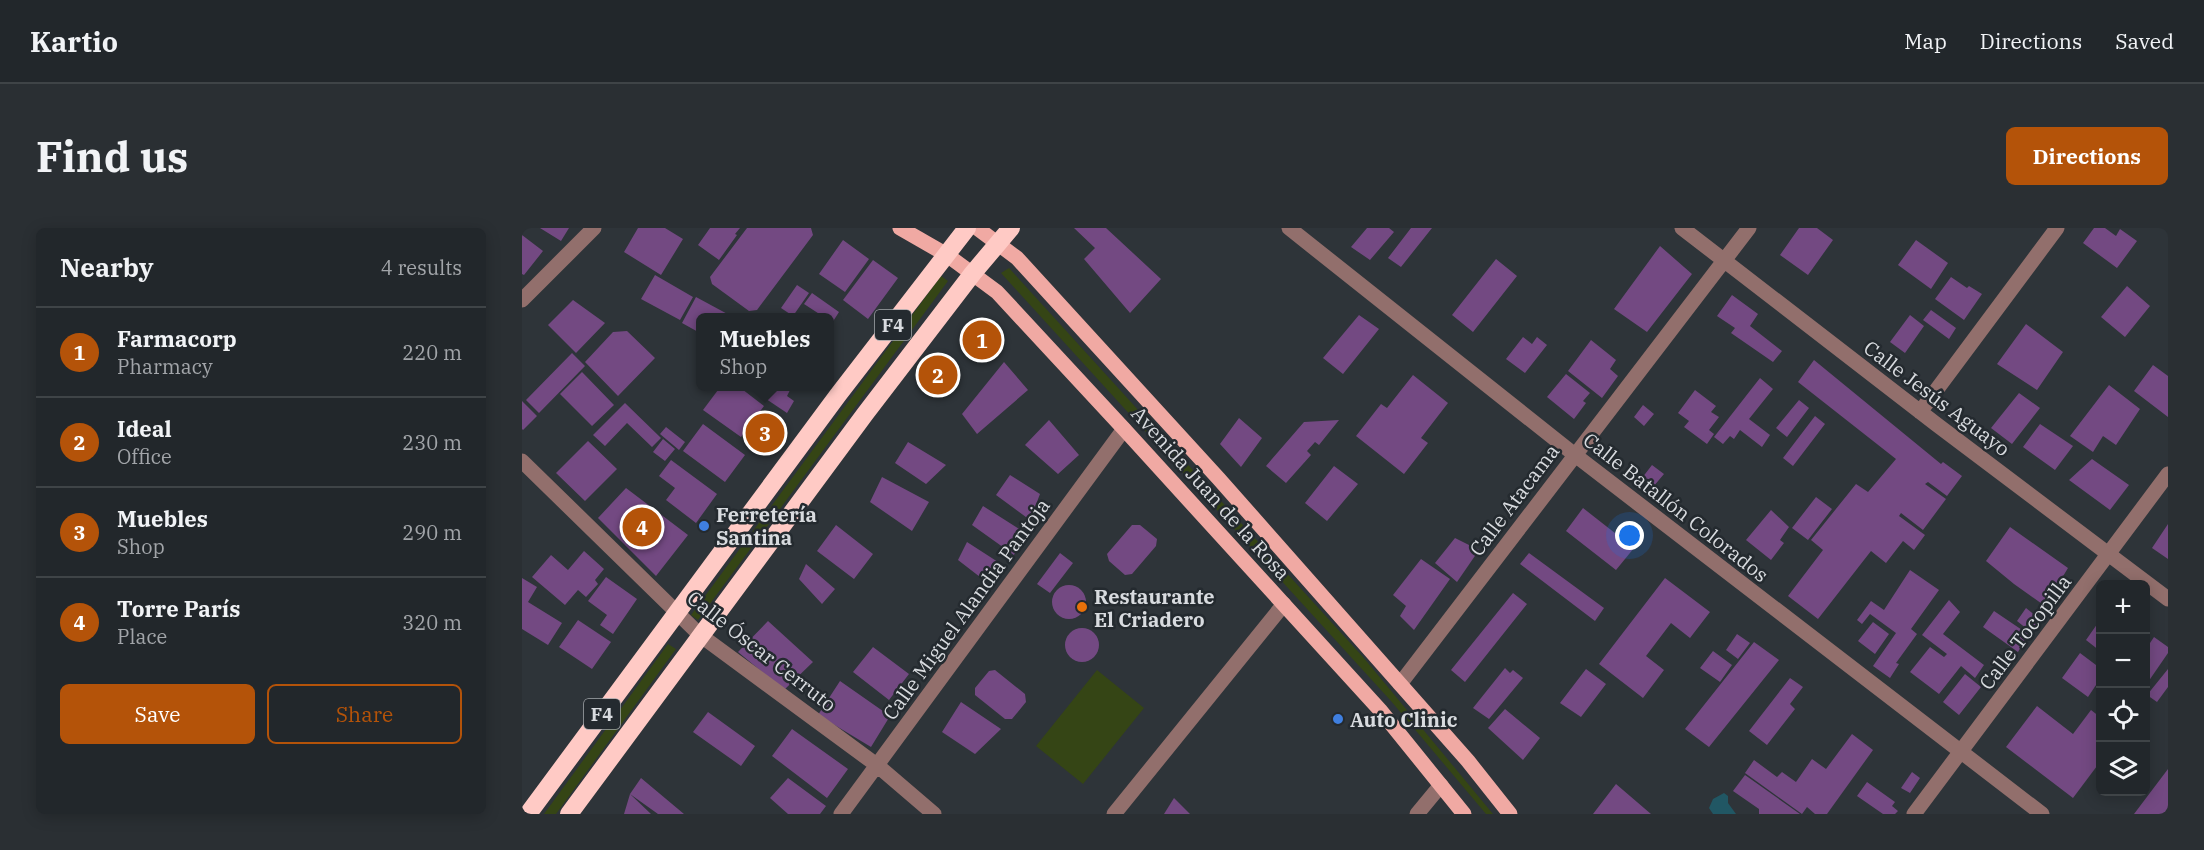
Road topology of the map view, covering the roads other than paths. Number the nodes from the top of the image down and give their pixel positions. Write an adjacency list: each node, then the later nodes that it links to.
1 (594, 228): 14 (street)
2 (900, 228): 11 (main road, Avenida Juan de la Rosa)
3 (967, 228): 11 (highway, F4)
4 (977, 228): 10 (main road, Avenida Juan de la Rosa)
5 (1011, 228): 10 (highway, F4)
6 (1289, 228): 17 (street, Calle Batallón Colorados)
7 (1682, 228): 12 (street, Calle Jesús Aguayo)
8 (1749, 228): 12 (street, Calle Atacama)
9 (2057, 228): 15 (street)
10 (998, 243): 13 (highway, F4); 25 (main road, Avenida Juan de la Rosa)
11 (947, 255): 13 (main road, Avenida Juan de la Rosa); 23 (highway, F4)
12 (1723, 261): 15 (street, Calle Jesús Aguayo); 17 (street, Calle Atacama)
13 (973, 273): 16 (main road, Avenida Juan de la Rosa); 24 (highway, F4)
14 (522, 300)
15 (1920, 412): 20 (street, Calle Jesús Aguayo)
16 (1124, 429): 22 (main road, Avenida Juan de la Rosa); 27 (street, Calle Miguel Alandia Pantoja)
17 (1575, 455): 25 (street, Calle Atacama); 26 (street, Calle Batallón Colorados)
18 (522, 461): 23 (street, Calle Óscar Cerruto)
19 (2168, 474): 20 (street, Calle Tocopilla)
20 (2109, 555): 21 (street, Calle Jesús Aguayo); 26 (street, Calle Tocopilla)
21 (2168, 599)
22 (1284, 604): 28 (main road, Avenida Juan de la Rosa); 33 (street)
23 (676, 614): 24 (street, Calle Óscar Cerruto); 29 (highway, F4)
24 (700, 635): 27 (street, Calle Óscar Cerruto); 30 (highway, F4)
25 (1400, 684): 36 (main road, Avenida Juan de la Rosa)
26 (1961, 752): 37 (street, Calle Tocopilla); 38 (street, Calle Batallón Colorados)
27 (878, 765): 31 (street, Calle Miguel Alandia Pantoja); 32 (street, Calle Óscar Cerruto)
28 (1441, 785): 34 (street); 35 (main road, Avenida Juan de la Rosa)
29 (528, 814)
30 (569, 814)
31 (841, 814)
32 (934, 814)
33 (1114, 814)
34 (1417, 814)
35 (1464, 814)
36 (1510, 814)
37 (1914, 814)
38 (2042, 814)

